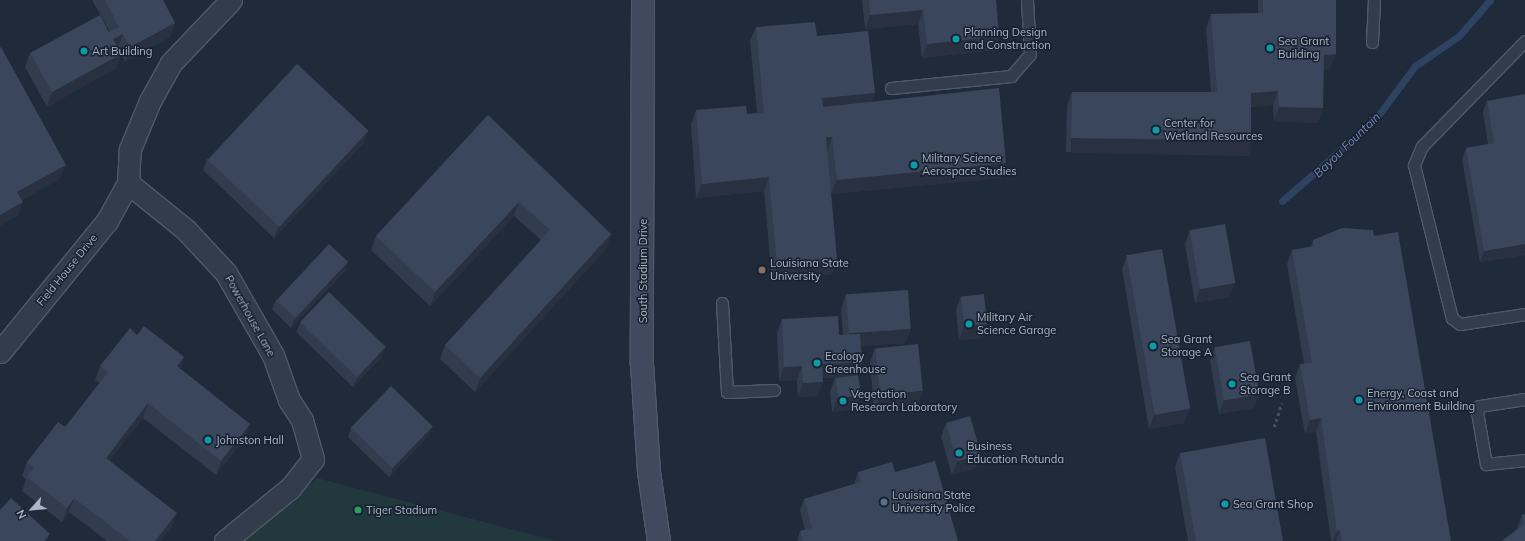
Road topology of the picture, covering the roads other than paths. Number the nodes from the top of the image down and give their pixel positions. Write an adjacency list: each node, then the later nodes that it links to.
1 (231, 0): 8 (street)
2 (643, 0): 16 (street, South Stadium Drive)
3 (1027, 0): 7 (lane)
4 (1374, 0): 6 (lane)
5 (1525, 41): 10 (lane)
6 (1372, 42)
7 (891, 88)
8 (128, 183): 11 (street, Field House Drive); 15 (street, Powerhouse Lane)
9 (722, 303): 12 (lane)
10 (1525, 314)
11 (0, 352)
12 (774, 390)
13 (1525, 399): 14 (lane)
14 (1525, 460)
15 (225, 541)
16 (660, 541)

